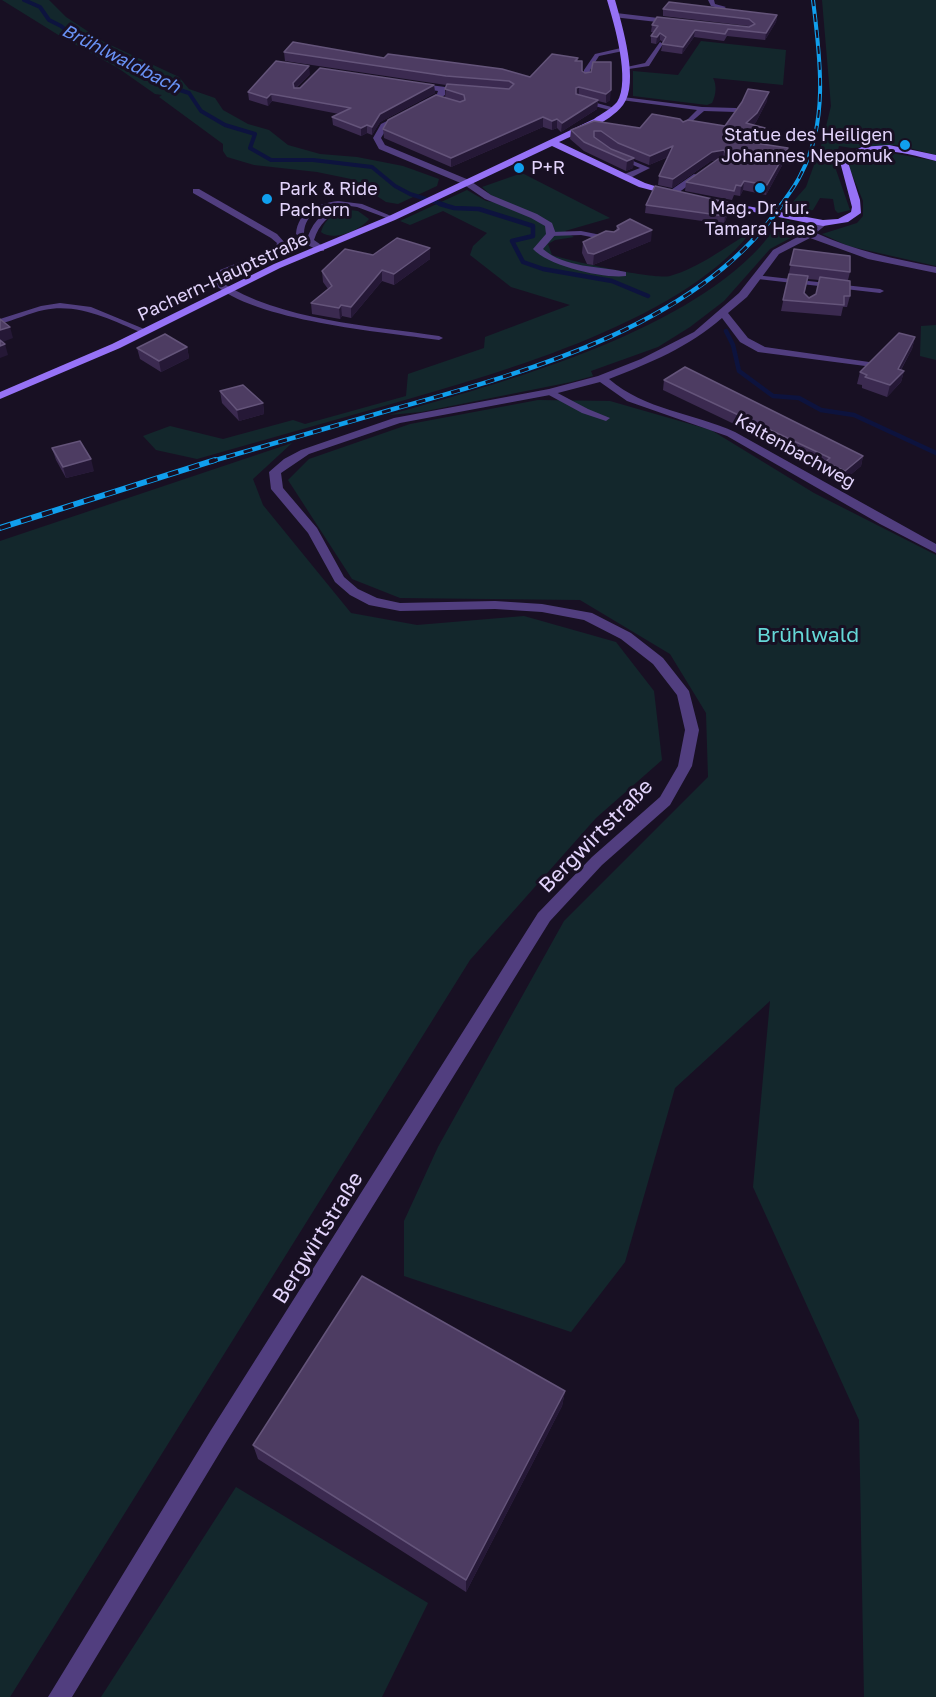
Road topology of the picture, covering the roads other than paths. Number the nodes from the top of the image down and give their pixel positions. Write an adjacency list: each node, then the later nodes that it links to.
1 (611, 0): 4 (main road)
2 (711, 0): 3 (lane)
3 (723, 7)
4 (616, 15): 5 (street); 7 (main road)
5 (682, 22)
6 (660, 44): 8 (lane)
7 (621, 50): 8 (main road); 9 (lane)
8 (624, 69): 14 (main road)
9 (586, 79)
10 (409, 84): 11 (street)
11 (442, 89): 12 (lane); 13 (street)
12 (453, 89)
13 (433, 99): 16 (lane); 26 (street)
14 (623, 99): 17 (main road, Pachern-Hauptstraße); 18 (lane)
15 (578, 100): 17 (lane)
16 (445, 102)
17 (613, 109): 21 (main road, Pachern-Hauptstraße)
18 (702, 109): 19 (lane); 20 (lane)
19 (736, 110)
20 (683, 127)
21 (551, 142): 25 (main road); 26 (main road, Pachern-Hauptstraße)
22 (614, 155): 25 (lane)
23 (936, 158): 33 (main road)
24 (706, 170): 28 (lane)
25 (625, 177): 28 (main road)
26 (466, 182): 32 (main road, Pachern-Hauptstraße); 34 (street)
27 (196, 191): 44 (lane)
28 (671, 194): 29 (main road)
29 (687, 198)
30 (699, 200): 33 (main road)
31 (358, 204): 32 (lane); 37 (lane); 37 (lane)
32 (392, 218): 38 (main road, Pachern-Hauptstraße)
33 (823, 223): 35 (street, Bergwirtstraße)
34 (551, 234): 36 (lane); 40 (street)
35 (810, 234): 39 (street); 41 (street, Bergwirtstraße)
36 (612, 239)
37 (309, 243): 38 (lane)
38 (321, 249): 44 (main road, Pachern-Hauptstraße)
39 (936, 270)
40 (623, 274)
41 (758, 277): 42 (lane); 46 (street, Bergwirtstraße)
42 (813, 283): 43 (lane); 45 (lane)
43 (880, 291)
44 (226, 292): 48 (main road, Pachern-Hauptstraße); 49 (lane)
45 (810, 294)
46 (724, 314): 50 (street); 51 (street, Bergwirtstraße)
47 (0, 322): 48 (lane)
48 (145, 332): 53 (main road, Pachern-Hauptstraße)
49 (439, 338)
50 (869, 365)
51 (602, 378): 52 (street, Bergwirtstraße); 55 (street, Kaltenbachweg)
52 (549, 392): 54 (lane); 56 (street, Bergwirtstraße)
53 (0, 396)
54 (606, 418)
55 (936, 549)
56 (59, 1697)

